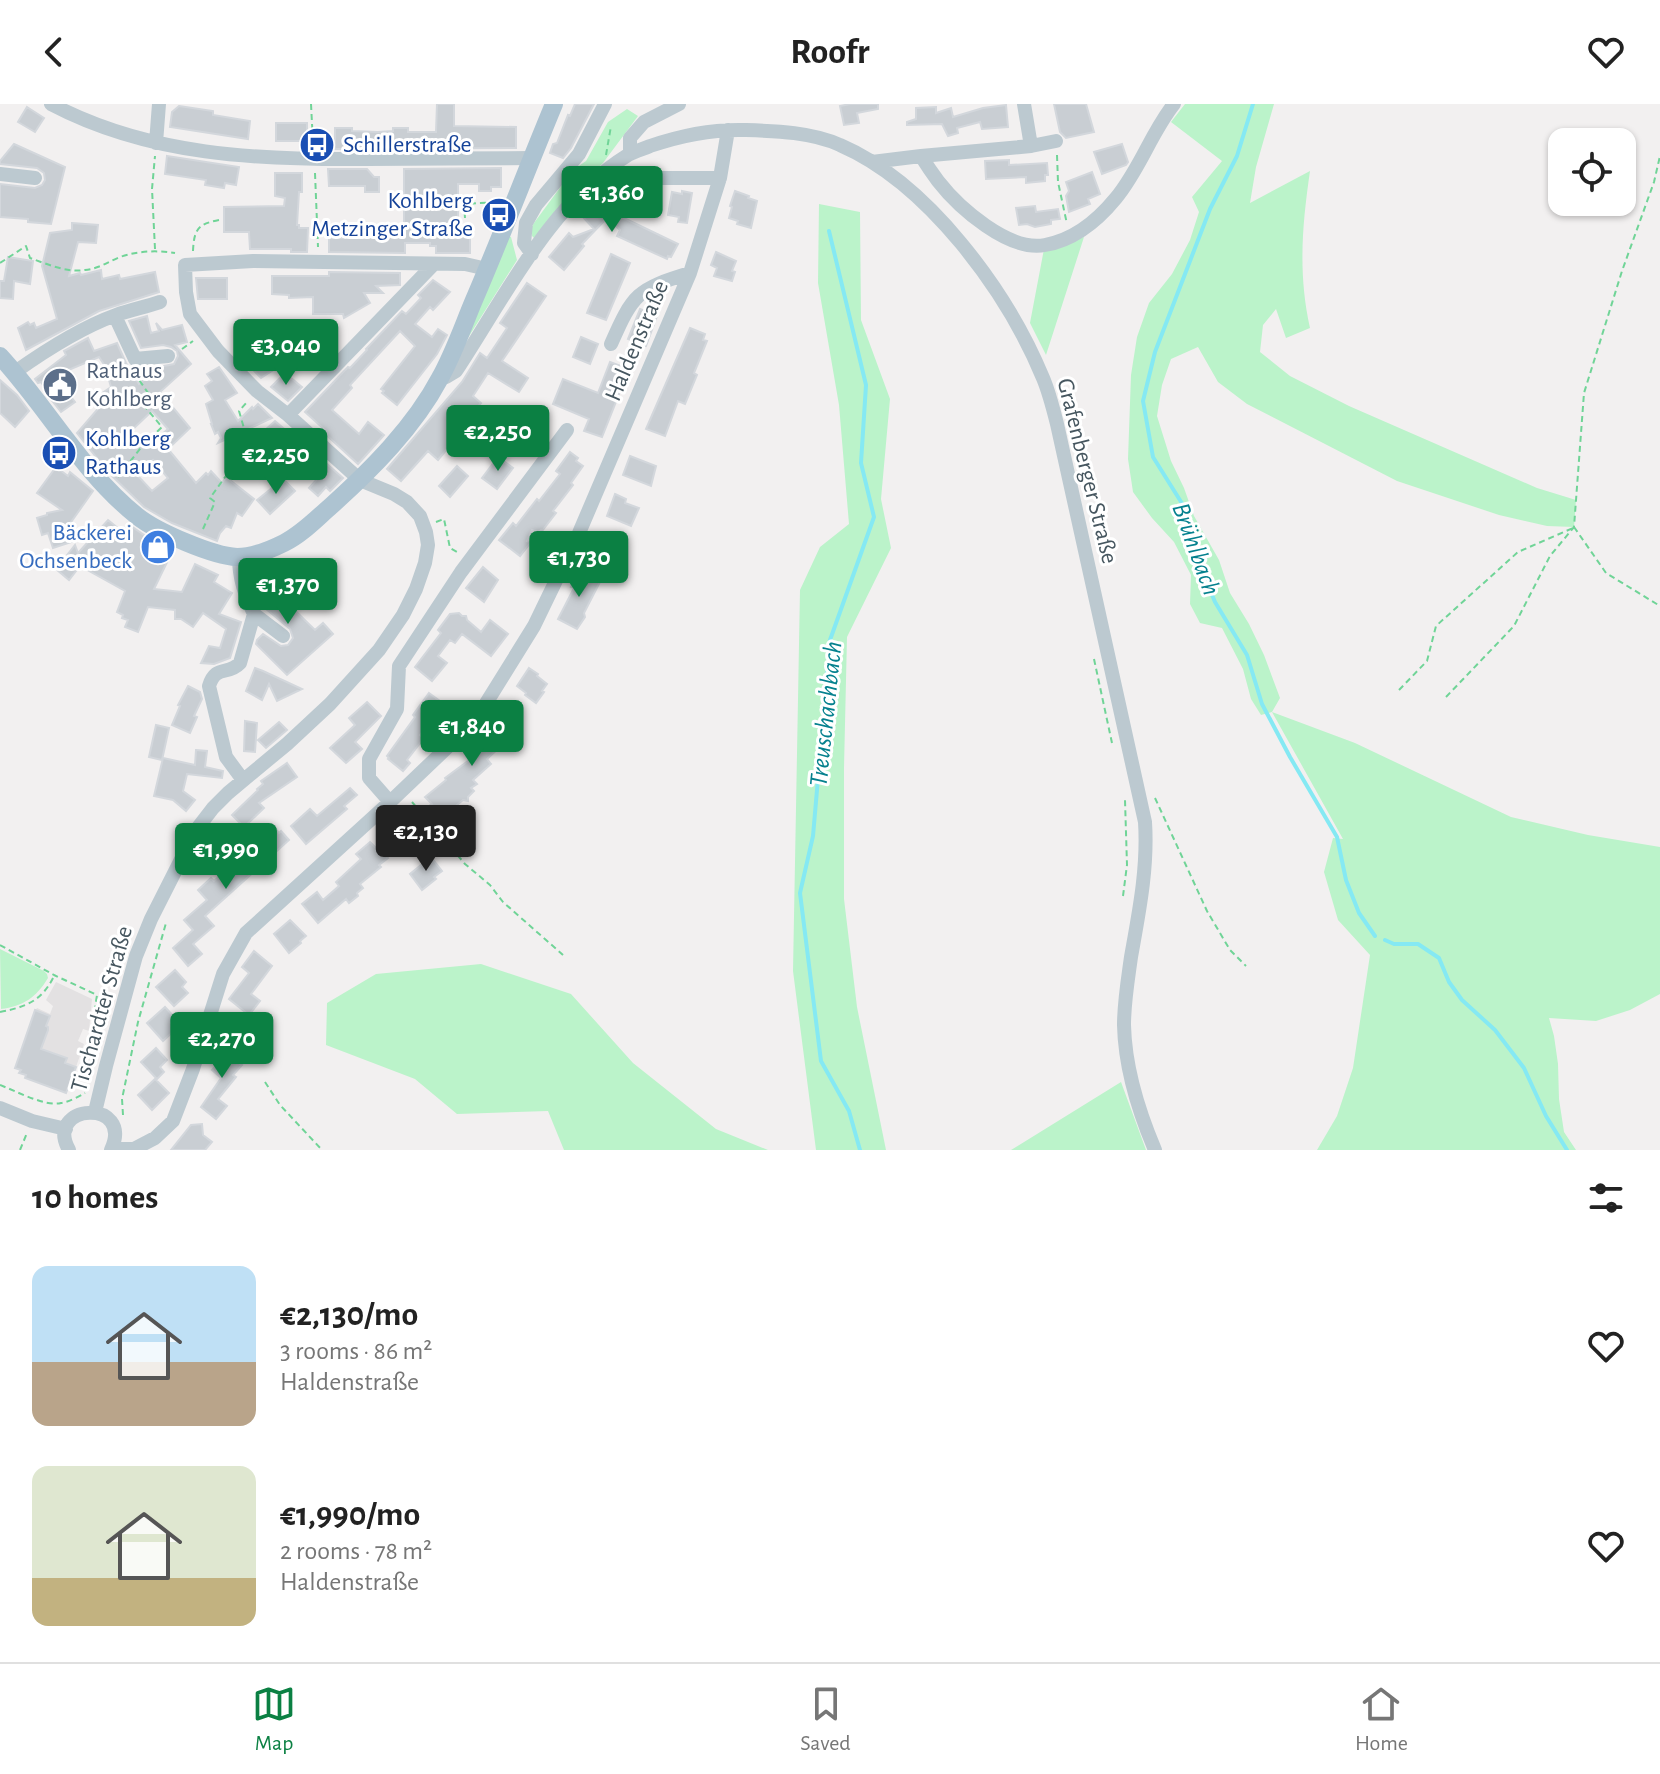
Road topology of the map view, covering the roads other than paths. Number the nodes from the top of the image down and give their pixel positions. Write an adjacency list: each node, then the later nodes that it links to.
1 (51, 104): 10 (street)
2 (159, 104): 10 (street)
3 (554, 104): 14 (main road)
4 (679, 104): 12 (street)
5 (1024, 104): 11 (street)
6 (1174, 104): 13 (street)
7 (604, 105): 20 (street)
8 (728, 130): 12 (street, Grafenberger Straße); 15 (street, Grafenberger Straße); 18 (street, Haldenstraße)
9 (1056, 141): 11 (street)
10 (156, 143): 14 (street)
11 (1031, 146): 13 (street)
12 (630, 153): 20 (street, Grafenberger Straße)
13 (921, 156): 15 (street)
14 (532, 158): 22 (main road)
15 (872, 162): 44 (street, Grafenberger Straße)
16 (0, 174): 17 (street)
17 (35, 178)
18 (720, 178): 19 (street); 23 (street, Haldenstraße)
19 (648, 201)
20 (532, 254): 30 (street, Grafenberger Straße)
21 (434, 264): 22 (street); 31 (street); 31 (street)
22 (487, 269): 30 (main road)
23 (690, 273): 26 (street); 38 (street, Haldenstraße)
24 (160, 302): 25 (street)
25 (115, 316): 28 (street); 29 (street)
26 (611, 344)
27 (0, 356): 29 (main road)
28 (168, 356)
29 (15, 372): 34 (main road)
30 (440, 378): 33 (main road)
31 (288, 415): 33 (street)
32 (567, 430): 38 (street)
33 (360, 480): 34 (main road); 37 (street, Tischardter Straße)
34 (239, 557): 35 (street)
35 (254, 614): 36 (street); 37 (street)
36 (283, 636)
37 (243, 780): 40 (street, Tischardter Straße)
38 (390, 802): 42 (street, Haldenstraße)
39 (0, 1108): 41 (street)
40 (95, 1112): 41 (street, Tischardter Straße); 42 (street, Tischardter Straße)
41 (66, 1129): 43 (street)
42 (111, 1149)
43 (69, 1150)
44 (1155, 1150)

